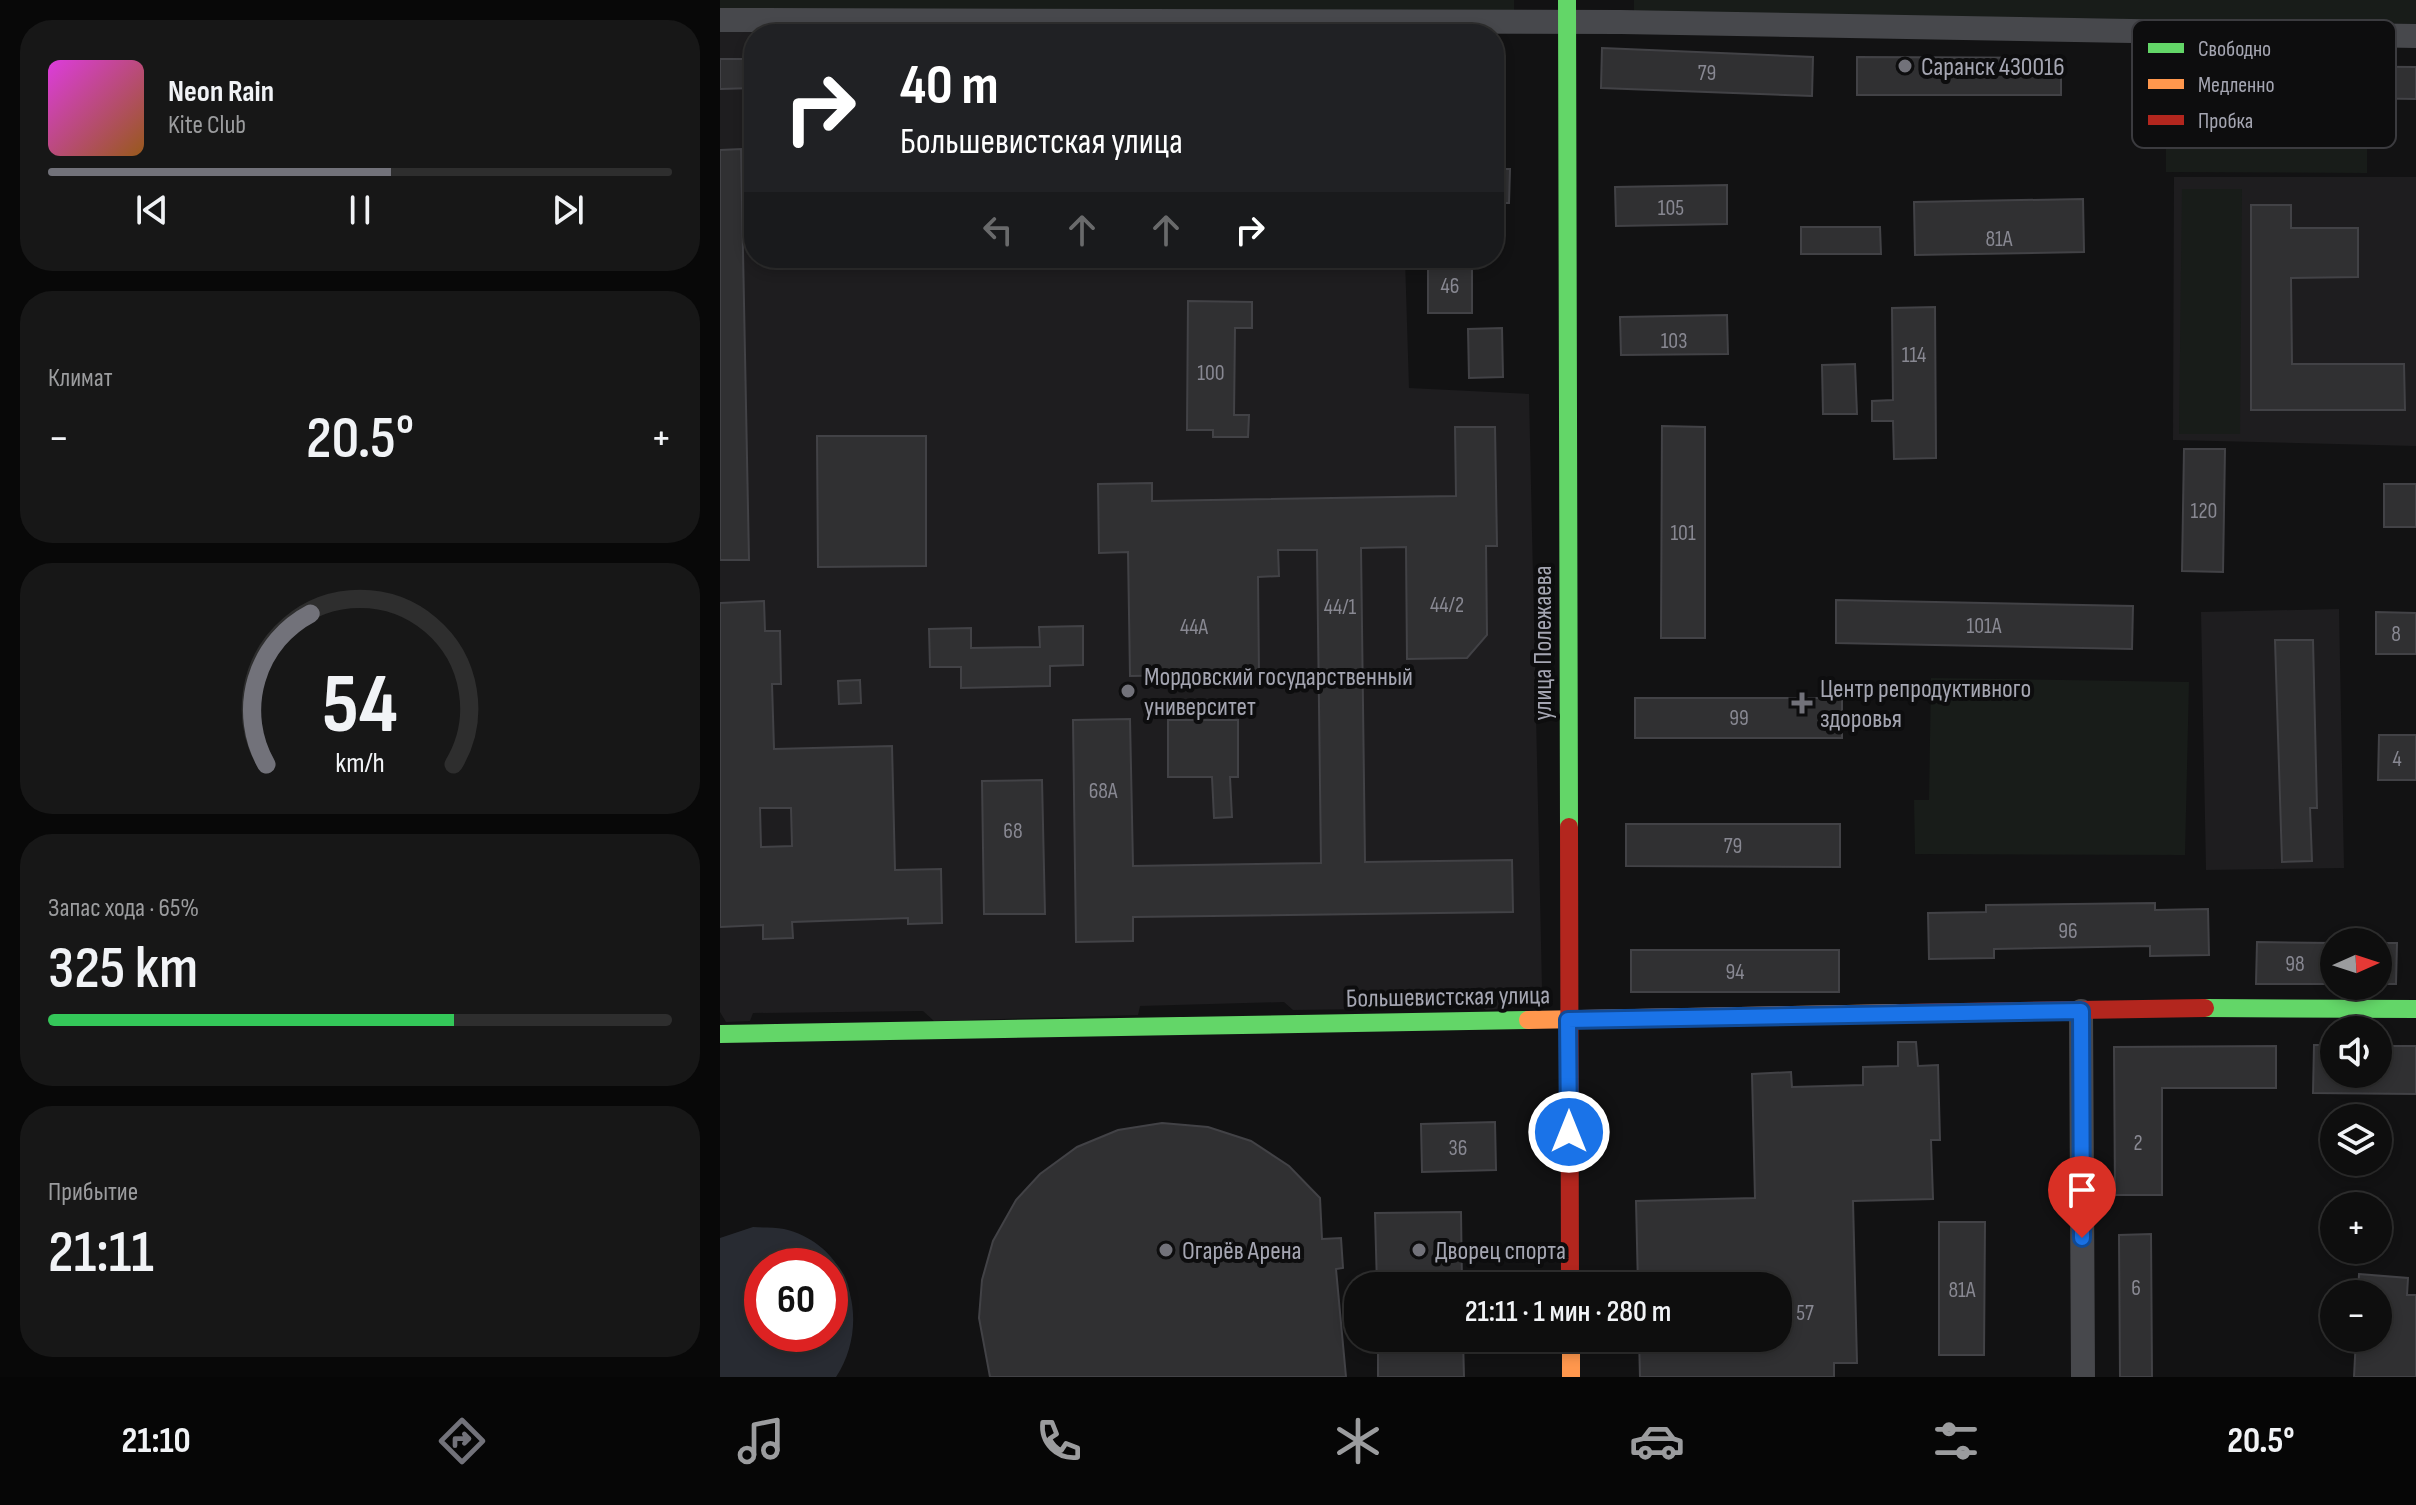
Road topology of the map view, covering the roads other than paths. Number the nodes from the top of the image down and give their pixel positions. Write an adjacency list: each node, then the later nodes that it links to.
1 (1567, 11): 2 (street); 3 (street); 8 (street, улица Полежаева)
2 (720, 20)
3 (2132, 28)
4 (2396, 35): 5 (street)
5 (2416, 36)
6 (2416, 1009): 7 (street, Большевистская улица)
7 (2081, 1011): 8 (street, Большевистская улица); 13 (street)
8 (1568, 1020): 9 (street, Большевистская улица); 10 (street, улица Полежаева)
9 (720, 1034)
10 (1570, 1272)
11 (1571, 1352): 12 (street)
12 (1571, 1377)
13 (2083, 1377)

